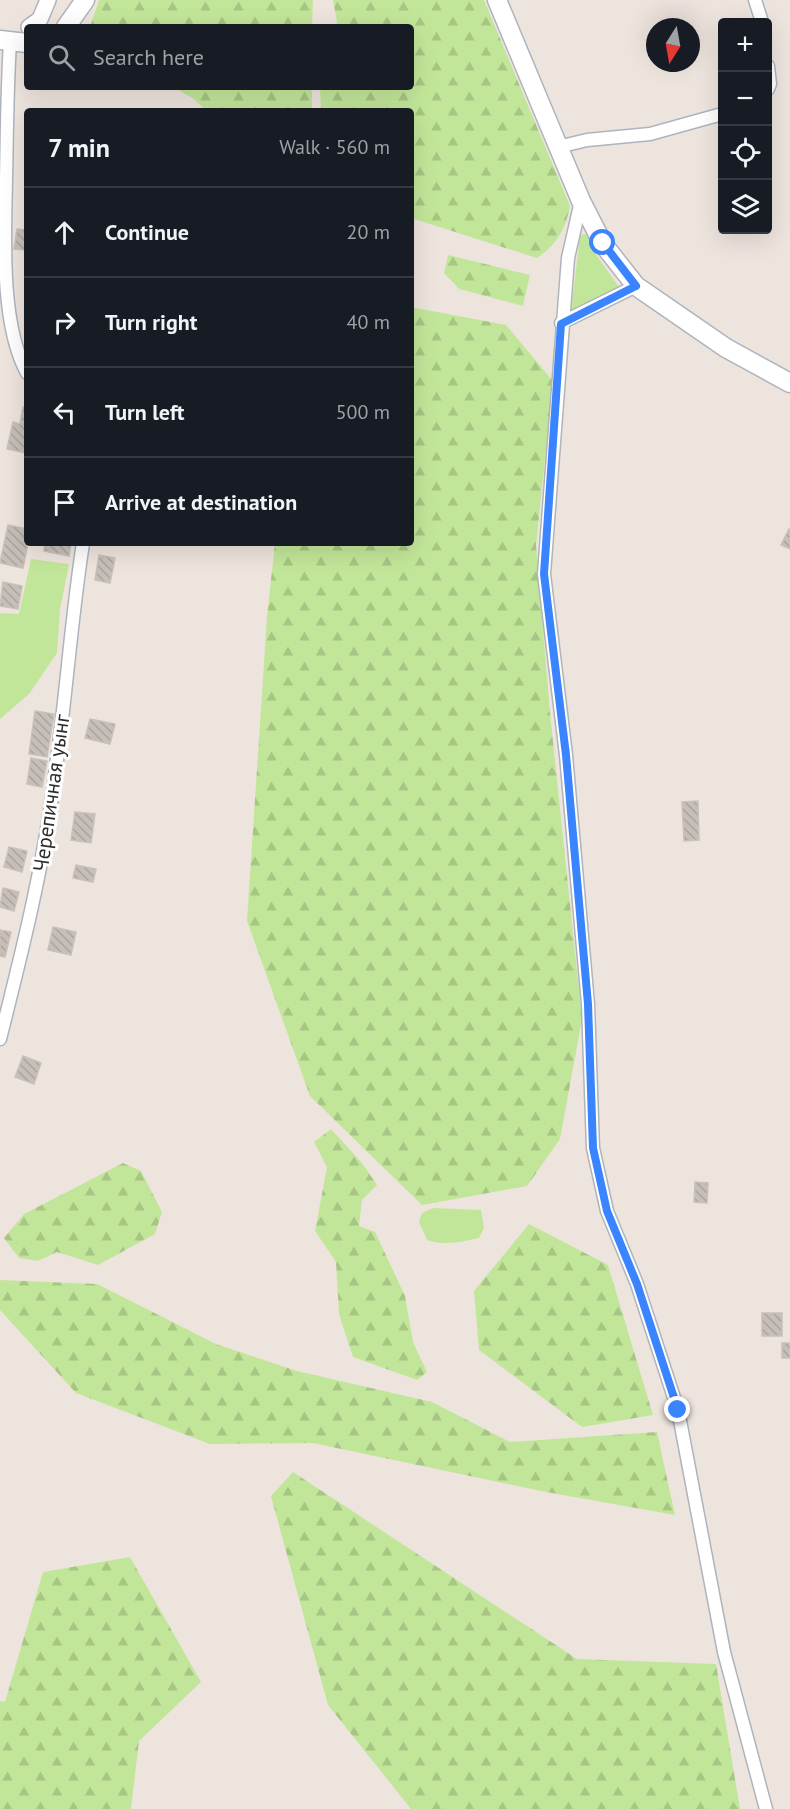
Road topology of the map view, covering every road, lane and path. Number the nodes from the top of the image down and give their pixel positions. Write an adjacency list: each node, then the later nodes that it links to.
1 (48, 0): 6 (street)
2 (85, 0): 7 (main road)
3 (497, 0): 11 (main road)
4 (755, 0): 5 (street)
5 (761, 18)
6 (33, 24)
7 (68, 24)
8 (24, 32): 9 (street)
9 (12, 42): 15 (street)
10 (718, 115): 11 (street)
11 (558, 147): 12 (main road)
12 (581, 201): 13 (main road); 14 (street)
13 (636, 286): 14 (street); 16 (main road)
14 (561, 324): 19 (street)
15 (24, 365)
16 (790, 383)
17 (83, 546): 18 (street, Черепичная уынг)
18 (0, 1039)
19 (766, 1809)

